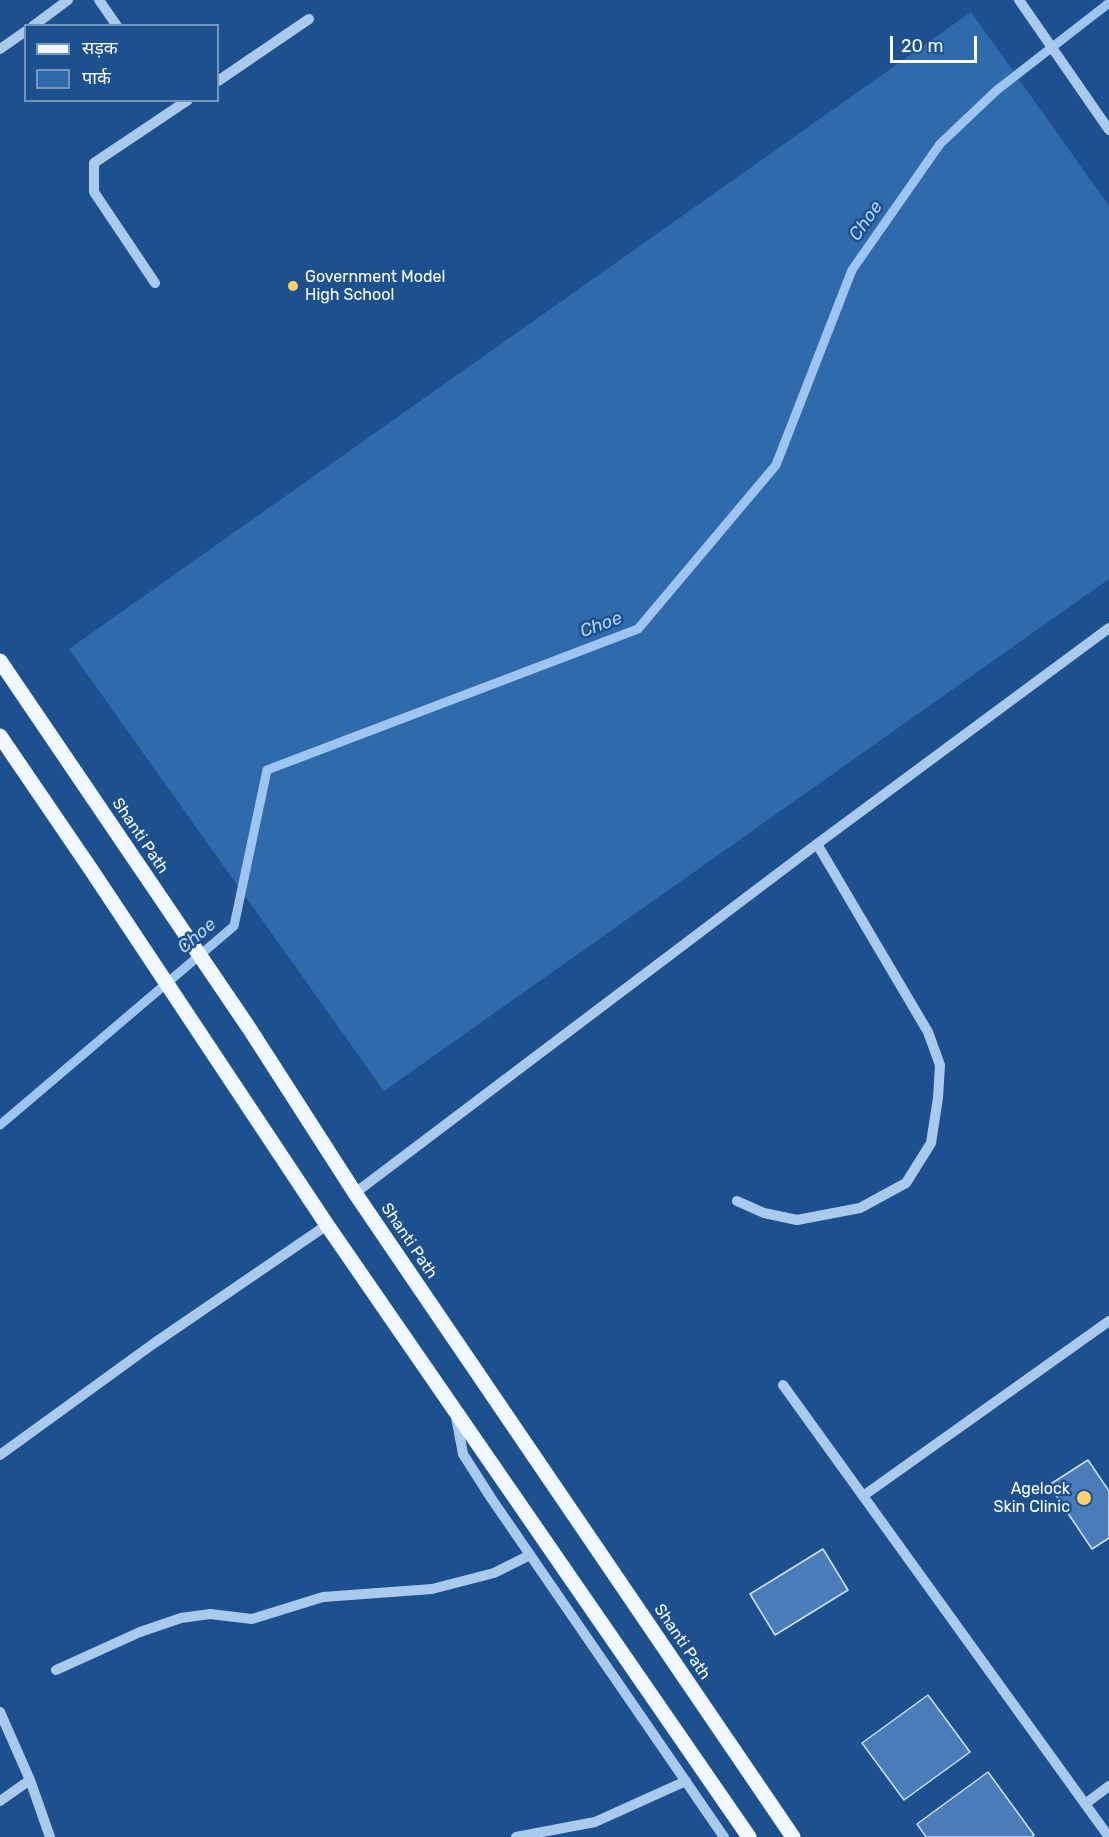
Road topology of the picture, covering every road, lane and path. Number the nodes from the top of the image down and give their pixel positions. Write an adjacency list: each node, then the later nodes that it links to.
1 (68, 0): 5 (street)
2 (99, 0): 6 (street)
3 (1018, 0): 11 (street)
4 (309, 19): 9 (street)
5 (36, 24)
6 (116, 24)
7 (24, 32): 8 (street)
8 (0, 49)
9 (219, 80)
10 (171, 105): 12 (street)
11 (1109, 130)
12 (155, 283)
13 (1109, 628): 16 (street)
14 (0, 661): 17 (main road, Shanti Path)
15 (0, 736): 19 (main road)
16 (817, 844): 17 (street); 18 (street)
17 (355, 1193): 37 (main road, Shanti Path)
18 (737, 1201)
19 (327, 1225): 22 (main road); 23 (street)
20 (1109, 1321): 24 (street)
21 (783, 1385): 24 (street)
22 (455, 1411): 25 (street); 36 (main road)
23 (0, 1455)
24 (863, 1496): 32 (street)
25 (530, 1555): 26 (street); 29 (street)
26 (56, 1670)
27 (0, 1712): 28 (street)
28 (30, 1780): 31 (street); 33 (street)
29 (686, 1781): 34 (street); 35 (street)
30 (1109, 1786): 32 (street)
31 (0, 1801)
32 (1085, 1804): 38 (street)
33 (50, 1837)
34 (516, 1837)
35 (724, 1837)
36 (749, 1837)
37 (793, 1837)
38 (1109, 1837)

